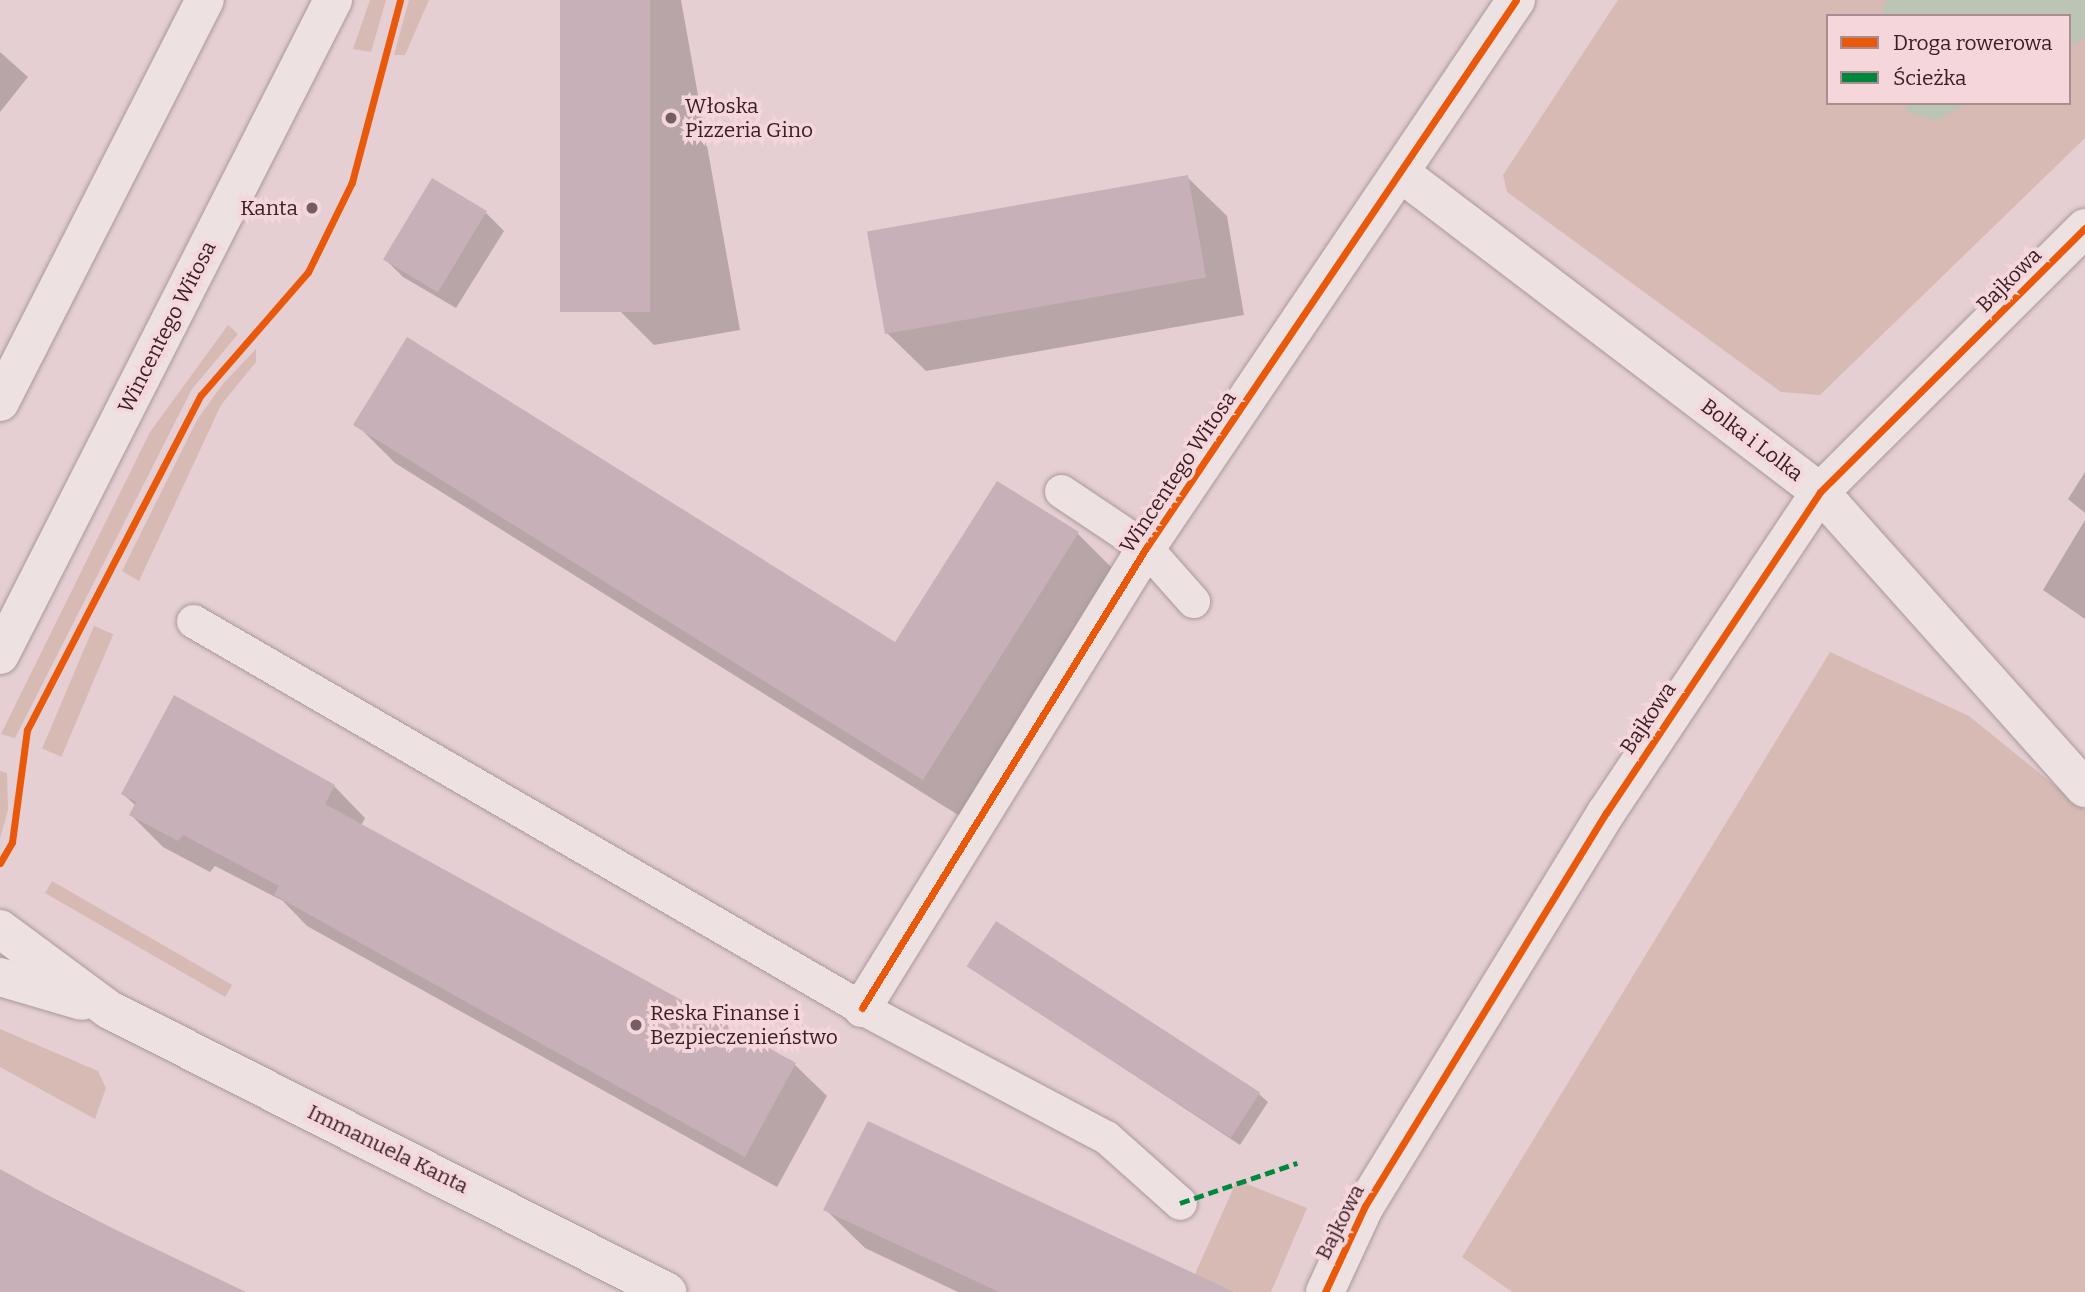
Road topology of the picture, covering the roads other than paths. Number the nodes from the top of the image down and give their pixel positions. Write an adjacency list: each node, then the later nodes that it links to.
1 (205, 0): 6 (street)
2 (333, 0): 12 (street, Wincentego Witosa)
3 (1516, 0): 4 (street, Wincentego Witosa)
4 (1402, 174): 8 (street, Bolka i Lolka); 9 (street, Wincentego Witosa)
5 (2085, 228): 8 (street, Bajkowa)
6 (0, 402)
7 (1061, 491): 9 (lane)
8 (1820, 492): 13 (street, Bolka i Lolka); 20 (street, Bajkowa)
9 (1146, 548): 10 (lane); 16 (street, Wincentego Witosa)
10 (1193, 601)
11 (193, 621): 16 (lane)
12 (0, 655)
13 (2085, 788)
14 (0, 929): 17 (street, Immanuela Kanta)
15 (0, 977): 17 (street, Immanuela Kanta)
16 (862, 1008): 18 (lane)
17 (108, 1009): 19 (street, Immanuela Kanta)
18 (1180, 1203)
19 (667, 1292)
20 (1325, 1292)

